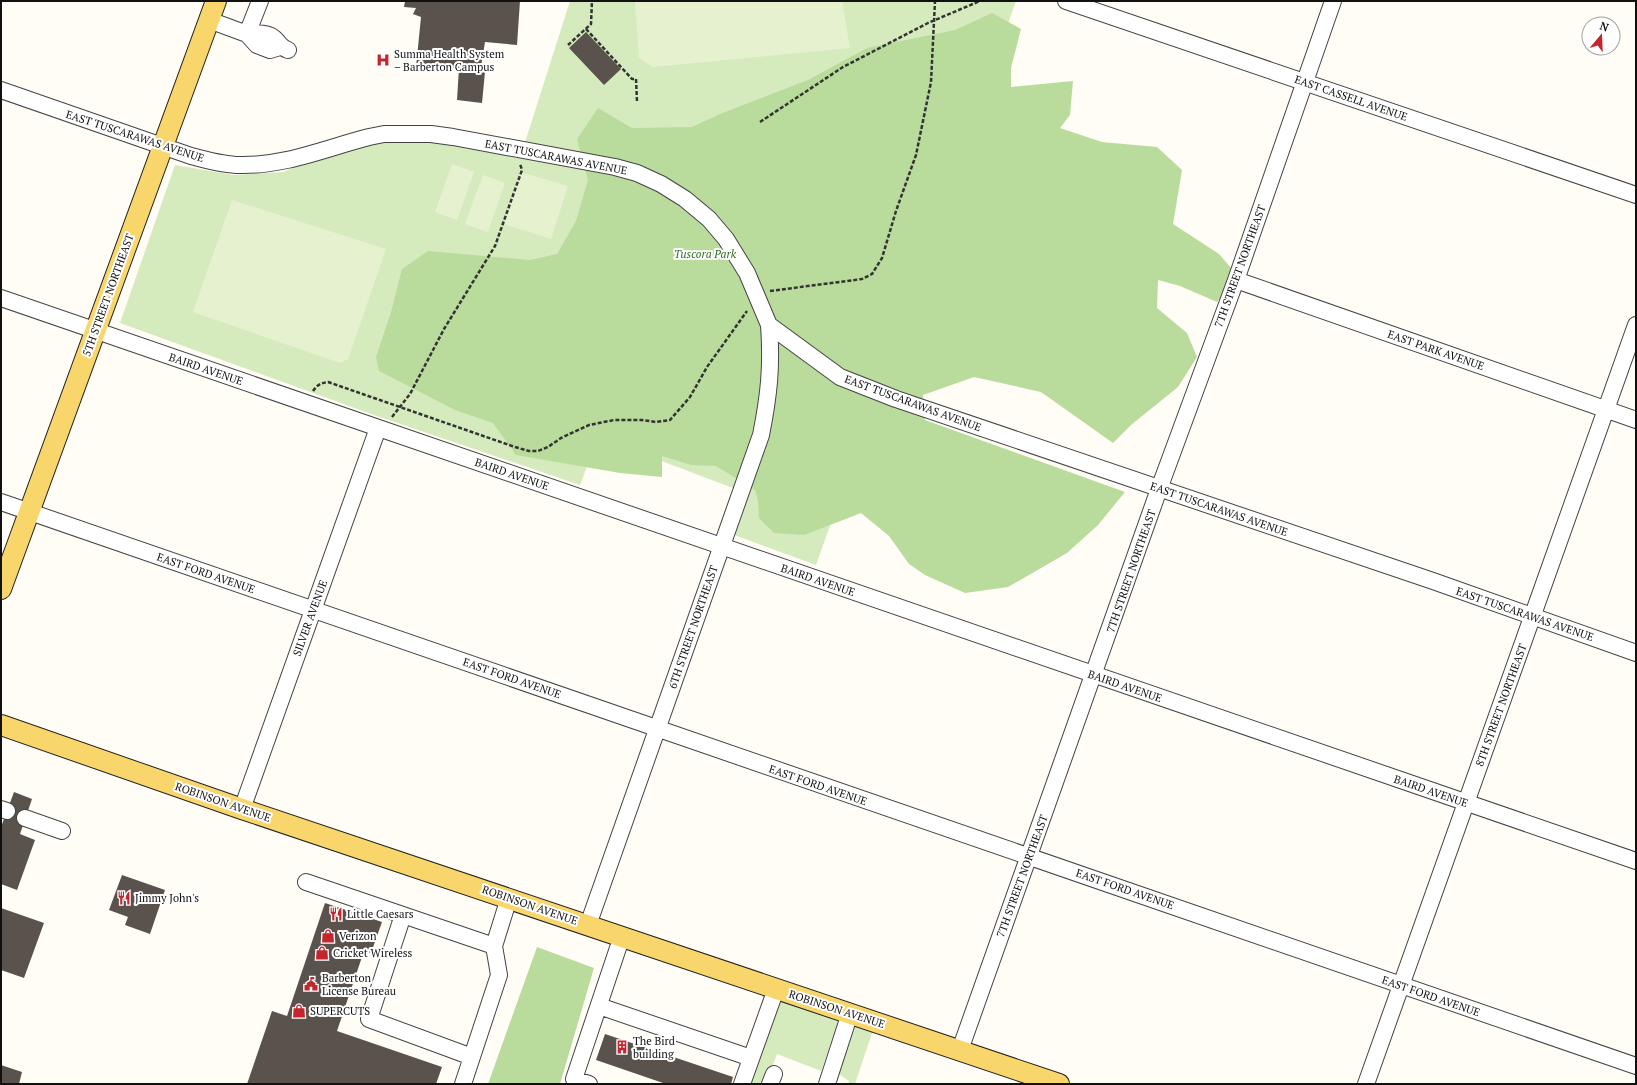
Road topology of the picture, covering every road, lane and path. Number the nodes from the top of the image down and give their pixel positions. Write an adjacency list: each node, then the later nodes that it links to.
1 (216, 1): 8 (main road, 5TH STREET NORTHEAST)
2 (260, 1): 11 (street)
3 (592, 1): 10 (path)
4 (934, 1): 9 (path)
5 (980, 1): 9 (path)
6 (1333, 1): 14 (street, 7TH STREET NORTHEAST)
7 (1060, 4): 14 (street, EAST CASSELL AVENUE)
8 (209, 20): 11 (street); 18 (main road, 5TH STREET NORTHEAST)
9 (934, 21): 17 (path); 22 (path)
10 (586, 29): 12 (path); 16 (path)
11 (246, 34): 13 (street)
12 (568, 45)
13 (285, 49)
14 (1304, 82): 20 (street, EAST CASSELL AVENUE); 21 (street, 7TH STREET NORTHEAST)
15 (1, 90): 18 (street, EAST TUSCARAWAS AVENUE)
16 (637, 102)
17 (760, 122)
18 (162, 146): 19 (street, EAST TUSCARAWAS AVENUE); 26 (main road, 5TH STREET NORTHEAST)
19 (517, 149): 22 (street, EAST TUSCARAWAS AVENUE); 28 (path)
20 (1636, 195)
21 (1236, 280): 29 (street, EAST PARK AVENUE); 32 (street, 7TH STREET NORTHEAST)
22 (756, 292): 24 (street, EAST TUSCARAWAS AVENUE); 28 (path)
23 (1, 298): 26 (street, BAIRD AVENUE)
24 (769, 325): 32 (street, EAST TUSCARAWAS AVENUE); 35 (street, 6TH STREET NORTHEAST)
25 (1636, 325): 29 (street, 8TH STREET NORTHEAST)
26 (95, 330): 27 (street, BAIRD AVENUE); 34 (main road, 5TH STREET NORTHEAST)
27 (306, 403): 28 (path); 31 (street, BAIRD AVENUE)
28 (400, 408): 31 (path)
29 (1606, 410): 30 (street, EAST PARK AVENUE); 38 (street, 8TH STREET NORTHEAST)
30 (1636, 420)
31 (381, 429): 35 (street, BAIRD AVENUE); 37 (street, SILVER AVENUE)
32 (1159, 488): 38 (street, EAST TUSCARAWAS AVENUE); 40 (street, 7TH STREET NORTHEAST)
33 (1, 502): 34 (street, EAST FORD AVENUE)
34 (29, 512): 36 (main road, 5TH STREET NORTHEAST); 37 (street, EAST FORD AVENUE)
35 (721, 546): 40 (street, BAIRD AVENUE); 42 (street, 6TH STREET NORTHEAST)
36 (1, 589)
37 (312, 610): 42 (street, EAST FORD AVENUE); 44 (street, SILVER AVENUE)
38 (1532, 616): 39 (street, EAST TUSCARAWAS AVENUE); 43 (street, 8TH STREET NORTHEAST)
39 (1636, 653)
40 (1094, 675): 43 (street, BAIRD AVENUE); 47 (street, 7TH STREET NORTHEAST)
41 (1, 724): 44 (main road, ROBINSON AVENUE)
42 (657, 729): 47 (street, EAST FORD AVENUE); 52 (street, 6TH STREET NORTHEAST)
43 (1466, 803): 48 (street, BAIRD AVENUE); 55 (street, 8TH STREET NORTHEAST)
44 (242, 809): 50 (main road, ROBINSON AVENUE)
45 (25, 818): 46 (street)
46 (62, 831)
47 (1030, 857): 55 (street, EAST FORD AVENUE); 59 (street, 7TH STREET NORTHEAST)
48 (1636, 861)
49 (306, 882): 51 (street)
50 (509, 898): 52 (main road, ROBINSON AVENUE); 54 (street)
51 (403, 915): 54 (street); 60 (street)
52 (588, 925): 53 (main road, ROBINSON AVENUE)
53 (622, 936): 56 (main road, ROBINSON AVENUE); 57 (street)
54 (494, 946): 60 (street)
55 (1402, 986): 62 (street, EAST FORD AVENUE); 68 (street, 8TH STREET NORTHEAST)
56 (776, 989): 58 (main road, ROBINSON AVENUE); 61 (street)
57 (599, 1006): 61 (street); 64 (street)
58 (850, 1013): 59 (main road, ROBINSON AVENUE); 66 (street)
59 (960, 1050): 67 (main road, ROBINSON AVENUE)
60 (472, 1057): 63 (street)
61 (751, 1058): 65 (street)
62 (1636, 1066)
63 (463, 1084)
64 (589, 1084)
65 (742, 1084)
66 (827, 1084)
67 (1059, 1084)
68 (1366, 1084)

